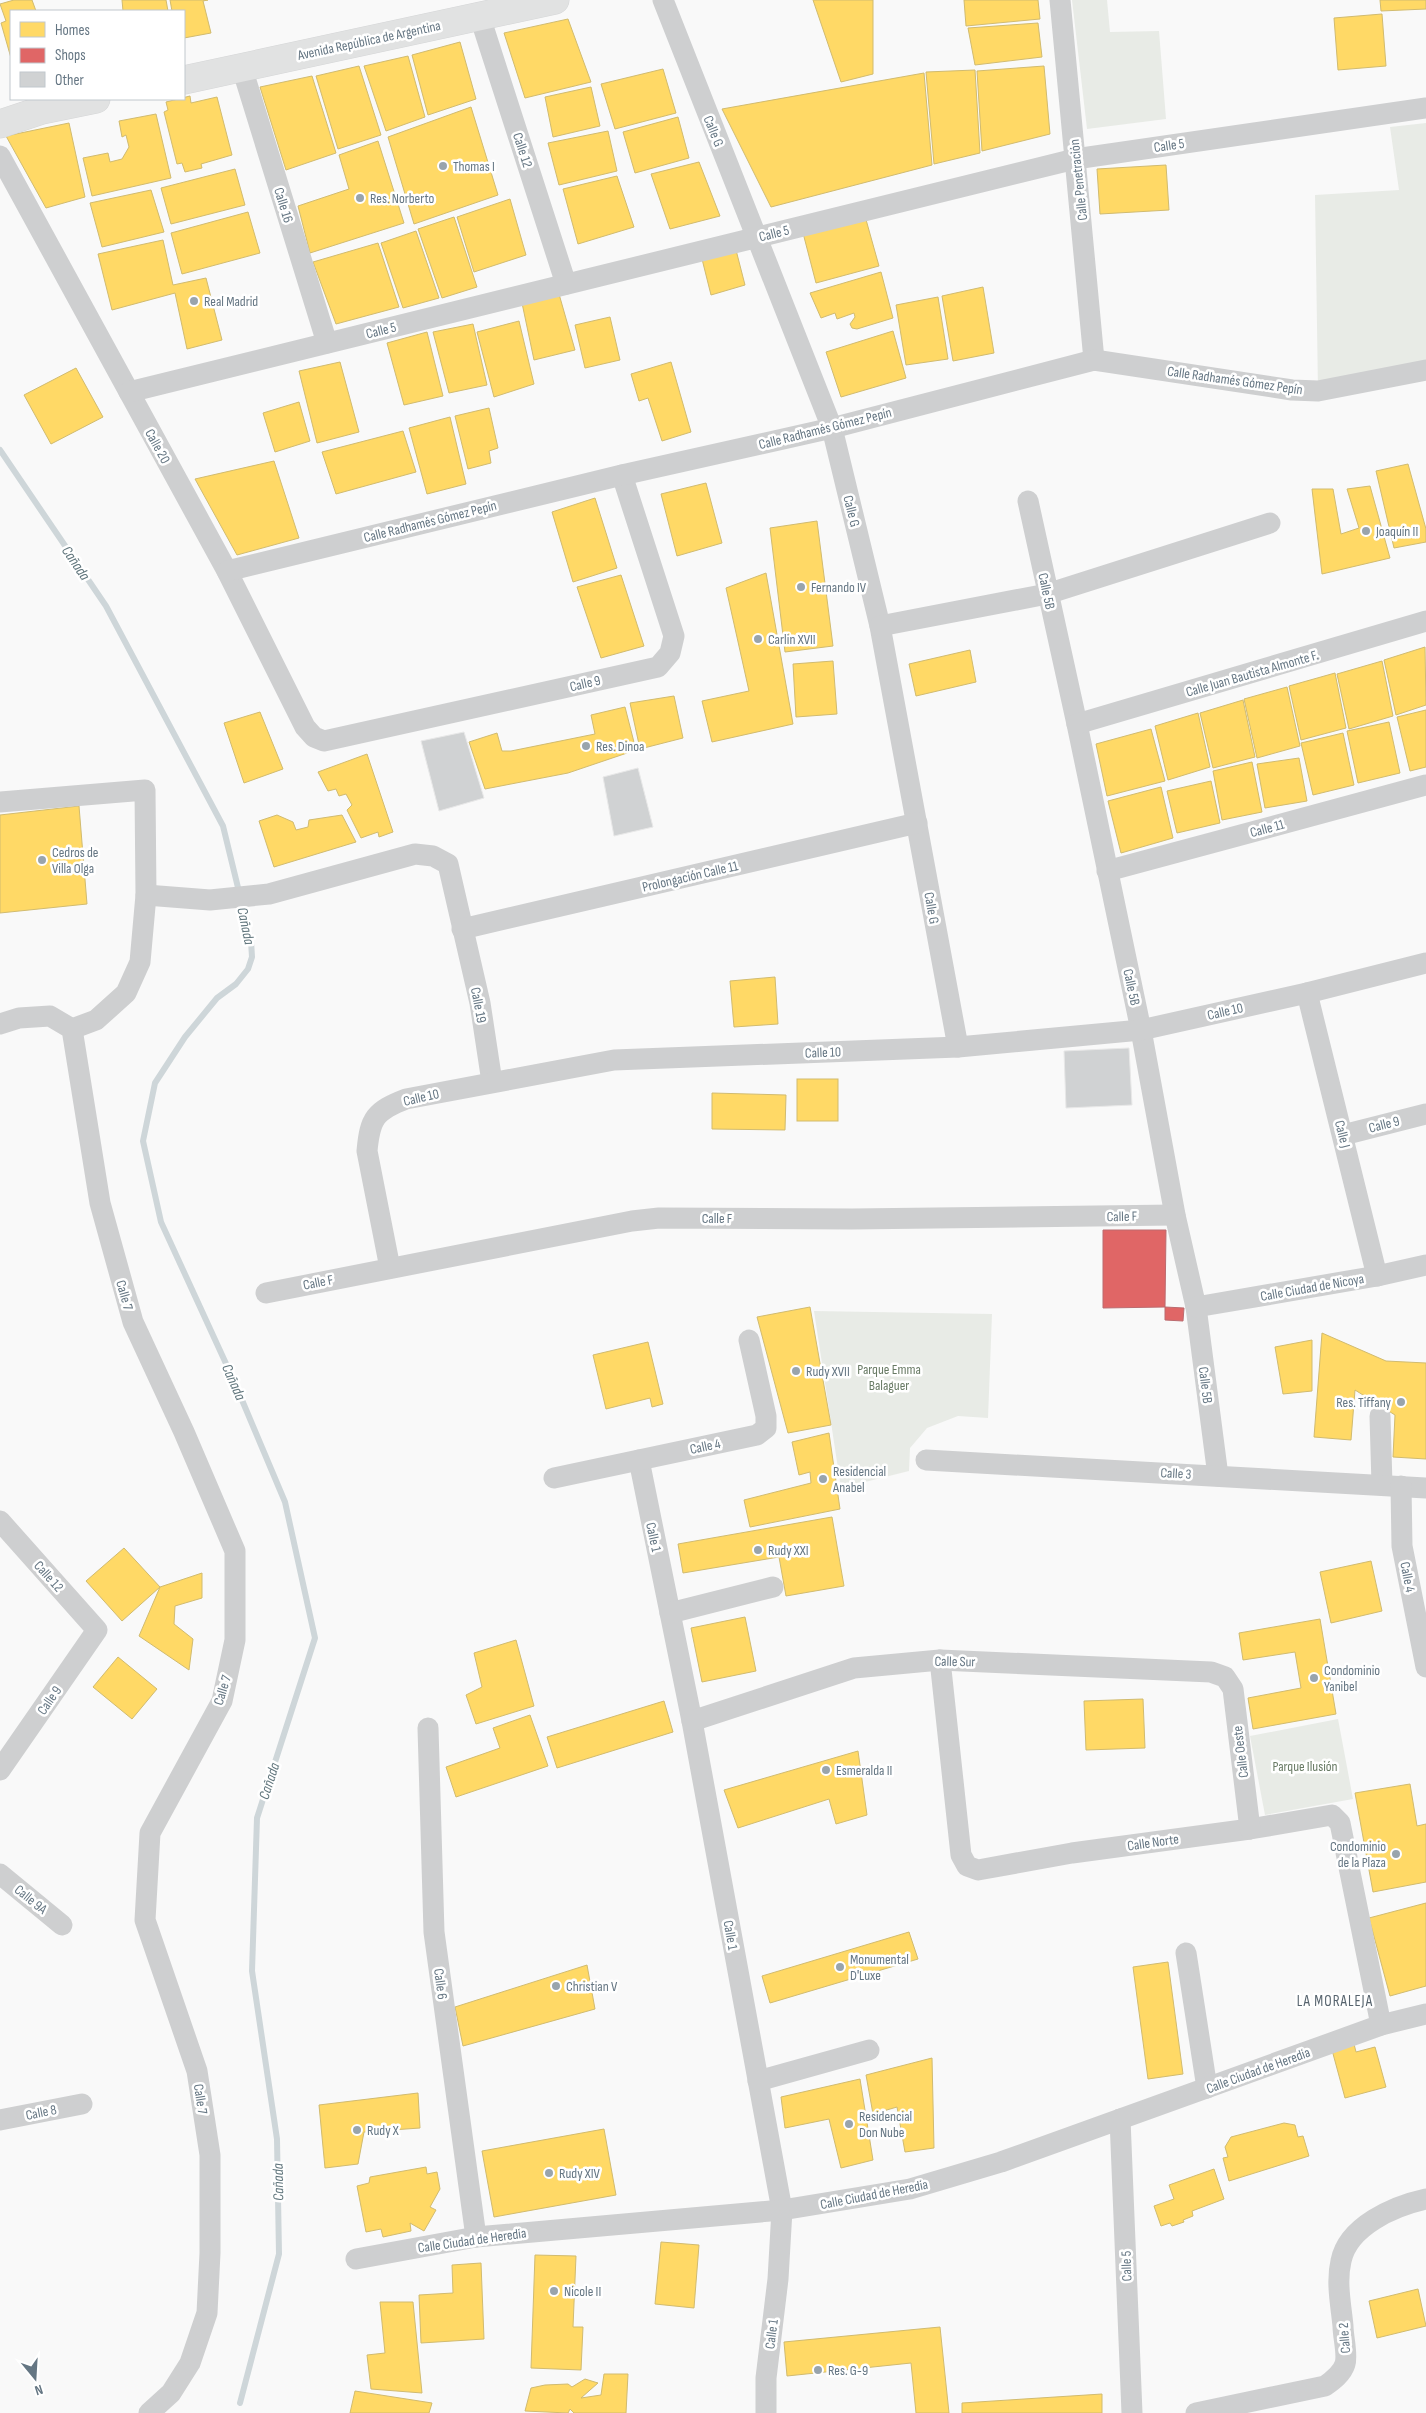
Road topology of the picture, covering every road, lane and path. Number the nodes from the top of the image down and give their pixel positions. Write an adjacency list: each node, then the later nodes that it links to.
1 (555, 0): 4 (main road, Avenida República de Argentina)
2 (663, 0): 12 (street, Calle G)
3 (1060, 0): 11 (street, Calle Penetración)
4 (480, 17): 5 (main road, Avenida República de Argentina); 13 (street, Calle 12)
5 (242, 68): 6 (main road, Avenida República de Argentina); 14 (street, Calle 16)
6 (185, 80)
7 (91, 100): 9 (main road)
8 (1426, 108): 11 (street, Calle 5)
9 (0, 124)
10 (0, 156): 17 (street, Calle 20)
11 (1075, 159): 12 (street, Calle 5); 15 (street, Calle Penetración)
12 (757, 237): 13 (street, Calle 5); 18 (street, Calle G)
13 (566, 284): 14 (street, Calle 5)
14 (327, 343): 17 (street, Calle 5)
15 (1094, 360): 16 (street, Calle Radhamés Gómez Pepín); 18 (street, Calle Radhamés Gómez Pepín)
16 (1426, 370)
17 (129, 392): 22 (street, Calle 20)
18 (832, 428): 19 (street, Calle Radhamés Gómez Pepín); 25 (street, Calle G)
19 (622, 475): 22 (street, Calle Radhamés Gómez Pepín); 27 (street, Calle 9)
20 (1028, 501): 23 (street, Calle 5B)
21 (1270, 523): 23 (street)
22 (227, 571): 27 (street, Calle 20)
23 (1047, 594): 25 (street); 26 (street, Calle 5B)
24 (1426, 621): 26 (street, Calle Juan Bautista Almonte F.)
25 (880, 626): 30 (street, Calle G)
26 (1077, 724): 31 (street, Calle 5B)
27 (314, 737)
28 (1426, 785): 31 (street, Calle 11)
29 (0, 802): 32 (street)
30 (917, 823): 33 (street, Prolongación Calle 11); 39 (street, Calle G)
31 (1108, 871): 38 (street, Calle 5B)
32 (146, 895): 33 (street, Calle 19); 37 (street)
33 (462, 929): 40 (street, Calle 19)
34 (1426, 963): 35 (street, Calle 10)
35 (1307, 993): 38 (street, Calle 10); 42 (street, Calle J)
36 (0, 1024): 37 (street)
37 (72, 1029): 83 (street, Calle 7)
38 (1141, 1030): 39 (street, Calle 10); 43 (street, Calle 5B)
39 (958, 1047): 40 (street, Calle 10)
40 (492, 1082): 45 (street, Calle 10)
41 (1426, 1114): 42 (street, Calle 9)
42 (1343, 1135): 46 (street, Calle J)
43 (1175, 1216): 45 (street, Calle F); 48 (street, Calle 5B)
44 (1426, 1265): 46 (street, Calle Ciudad de Nicoya)
45 (390, 1268): 47 (street, Calle F)
46 (1377, 1276): 48 (street, Calle Ciudad de Nicoya)
47 (266, 1293)
48 (1196, 1307): 53 (street, Calle 5B)
49 (749, 1340): 51 (street, Calle 4)
50 (1380, 1416): 55 (street, Calle 4)
51 (639, 1460): 54 (street, Calle 4); 59 (street, Calle 1)
52 (926, 1460): 53 (street, Calle 3)
53 (1218, 1476): 55 (street, Calle 3)
54 (554, 1478)
55 (1392, 1486): 56 (street, Calle 3); 62 (street, Calle 4)
56 (1426, 1488)
57 (0, 1521): 60 (street, Calle 12)
58 (773, 1586): 59 (street)
59 (670, 1613): 64 (street, Calle 1)
60 (97, 1630): 66 (street, Calle 9)
61 (940, 1660): 63 (street, Calle Sur); 64 (street, Calle Sur); 67 (street, Calle Norte)
62 (1426, 1667)
63 (1225, 1677): 67 (street, Calle Oeste)
64 (692, 1721): 74 (street, Calle 1)
65 (428, 1728): 81 (street, Calle 6)
66 (3, 1759)
67 (1250, 1829): 72 (street, Calle Norte)
68 (0, 1874): 69 (street, Calle 9A)
69 (62, 1924)
70 (1186, 1953): 75 (street)
71 (1426, 2014): 72 (street, Calle Ciudad de Heredia)
72 (1380, 2025): 75 (street, Calle Ciudad de Heredia)
73 (869, 2050): 74 (street)
74 (758, 2081): 80 (street, Calle 1)
75 (1207, 2088): 77 (street, Calle Ciudad de Heredia)
76 (82, 2104): 78 (street, Calle 8)
77 (1120, 2119): 80 (street, Calle Ciudad de Heredia); 85 (street, Calle 5)
78 (0, 2120)
79 (1426, 2199): 86 (street, Calle 2)
80 (782, 2210): 81 (street, Calle Ciudad de Heredia); 84 (street, Calle 1)
81 (476, 2237): 82 (street, Calle Ciudad de Heredia)
82 (356, 2259)
83 (149, 2413)
84 (766, 2413)
85 (1132, 2413)
86 (1196, 2413)

